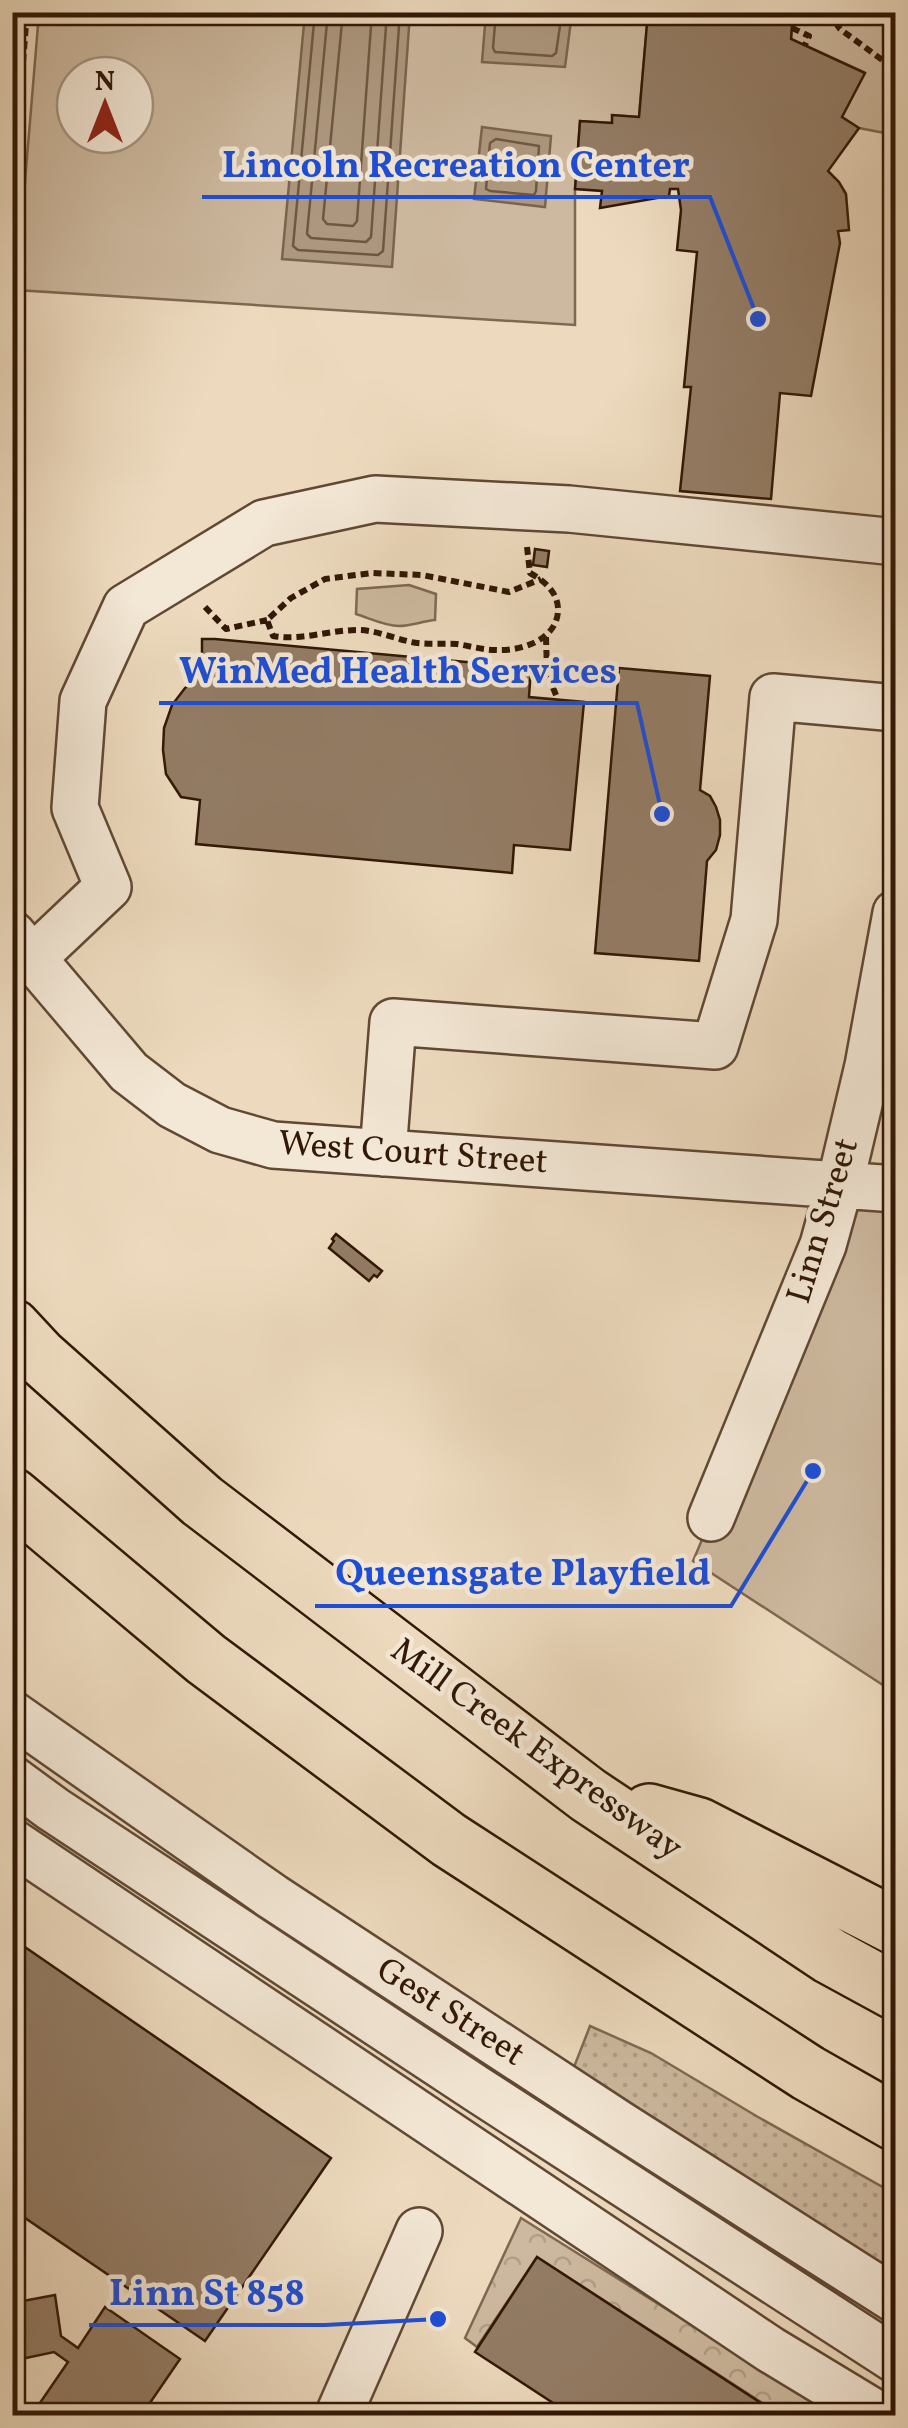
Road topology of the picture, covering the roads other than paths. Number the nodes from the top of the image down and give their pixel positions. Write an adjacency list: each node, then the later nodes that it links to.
1 (896, 542): 4 (street)
2 (896, 708): 5 (street)
3 (896, 912): 6 (street, Linn Street)
4 (23, 946): 5 (street, West Court Street)
5 (382, 1153): 6 (street, West Court Street)
6 (840, 1184): 7 (street, West Court Street); 10 (street, Linn Street)
7 (896, 1189)
8 (12, 1328): 13 (highway, Mill Creek Expressway)
9 (12, 1496): 17 (highway)
10 (711, 1518)
11 (12, 1714): 19 (street, Gest Street)
12 (12, 1779): 20 (street)
13 (588, 1795): 15 (highway); 16 (highway, Mill Creek Expressway)
14 (12, 1842): 22 (street)
15 (896, 1926)
16 (896, 1992)
17 (896, 2124)
18 (418, 2231): 21 (street)
19 (896, 2300)
20 (896, 2360)
21 (338, 2416)
22 (880, 2416)

